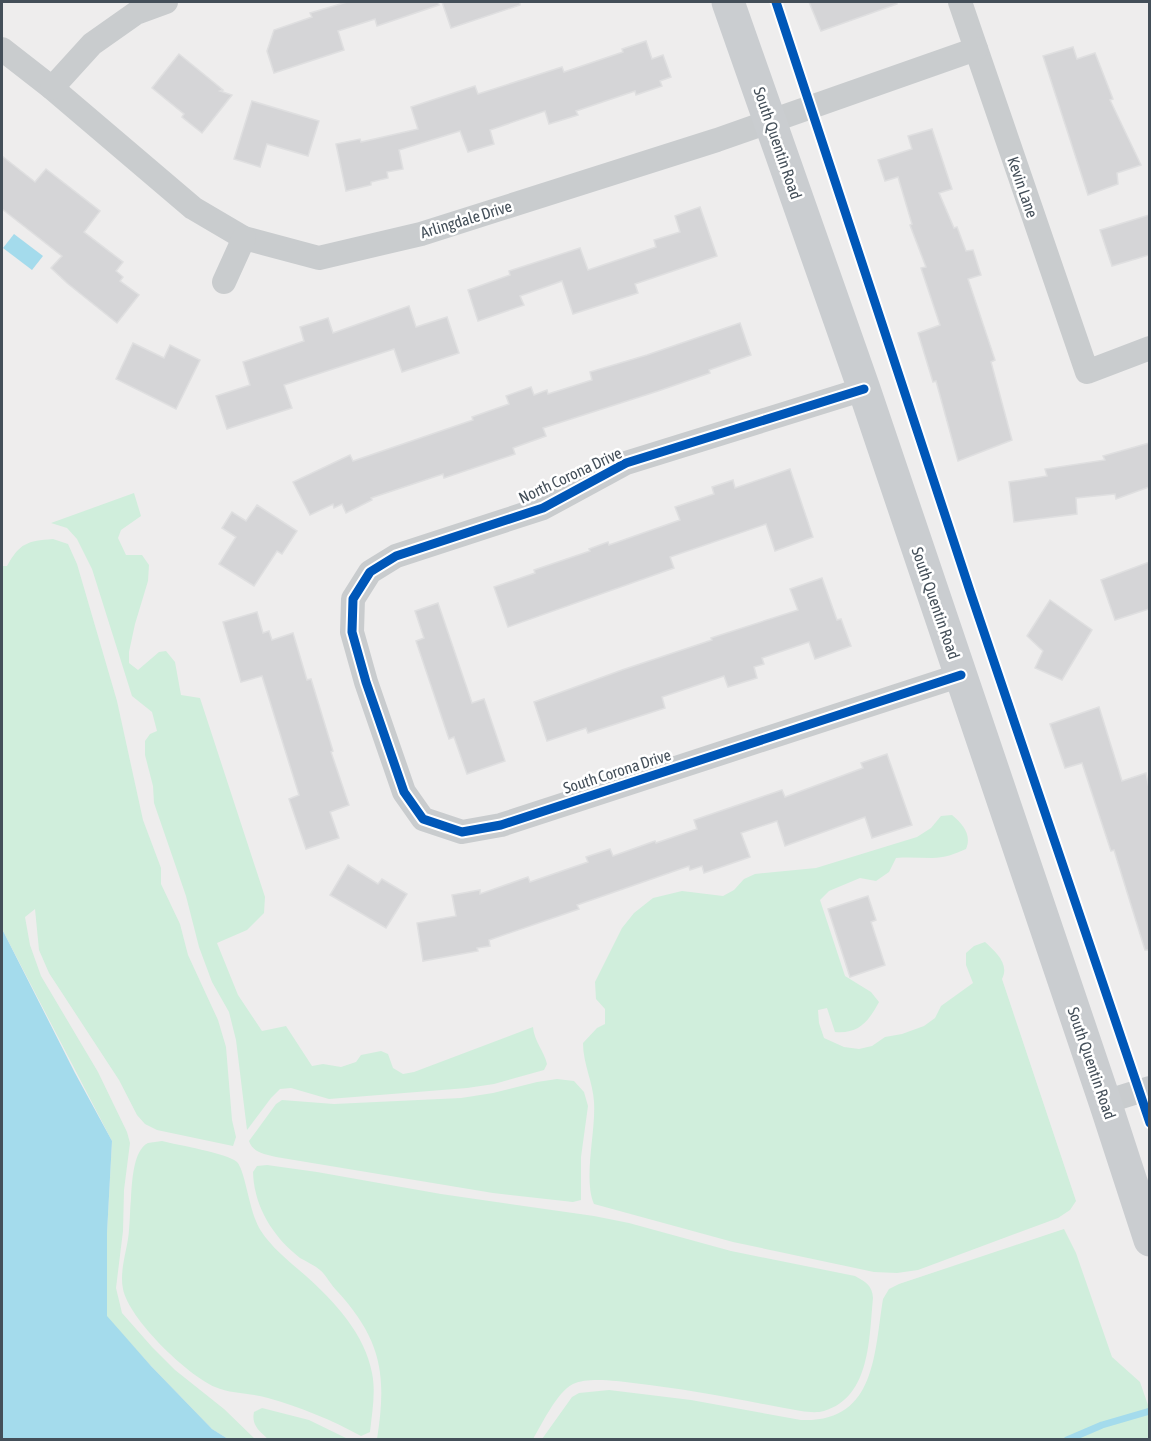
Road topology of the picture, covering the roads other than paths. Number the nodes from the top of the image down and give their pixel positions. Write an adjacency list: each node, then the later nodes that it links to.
1 (166, 2): 6 (street)
2 (728, 2): 7 (main road, South Quentin Road)
3 (960, 2): 5 (street, Kevin Lane)
4 (2, 49): 6 (street, Arlingdale Drive)
5 (976, 50): 7 (street, Arlingdale Drive); 10 (street, Kevin Lane)
6 (52, 88): 8 (street, Arlingdale Drive)
7 (772, 122): 8 (street, Arlingdale Drive); 11 (main road, South Quentin Road)
8 (244, 238): 9 (street)
9 (224, 282)
10 (1149, 348)
11 (864, 388): 12 (main road, South Quentin Road); 13 (street, North Corona Drive)
12 (961, 675): 13 (street, South Corona Drive); 15 (main road, South Quentin Road)
13 (366, 682)
14 (1149, 1088): 15 (street)
15 (1105, 1102): 16 (main road, South Quentin Road)
16 (1149, 1240)

